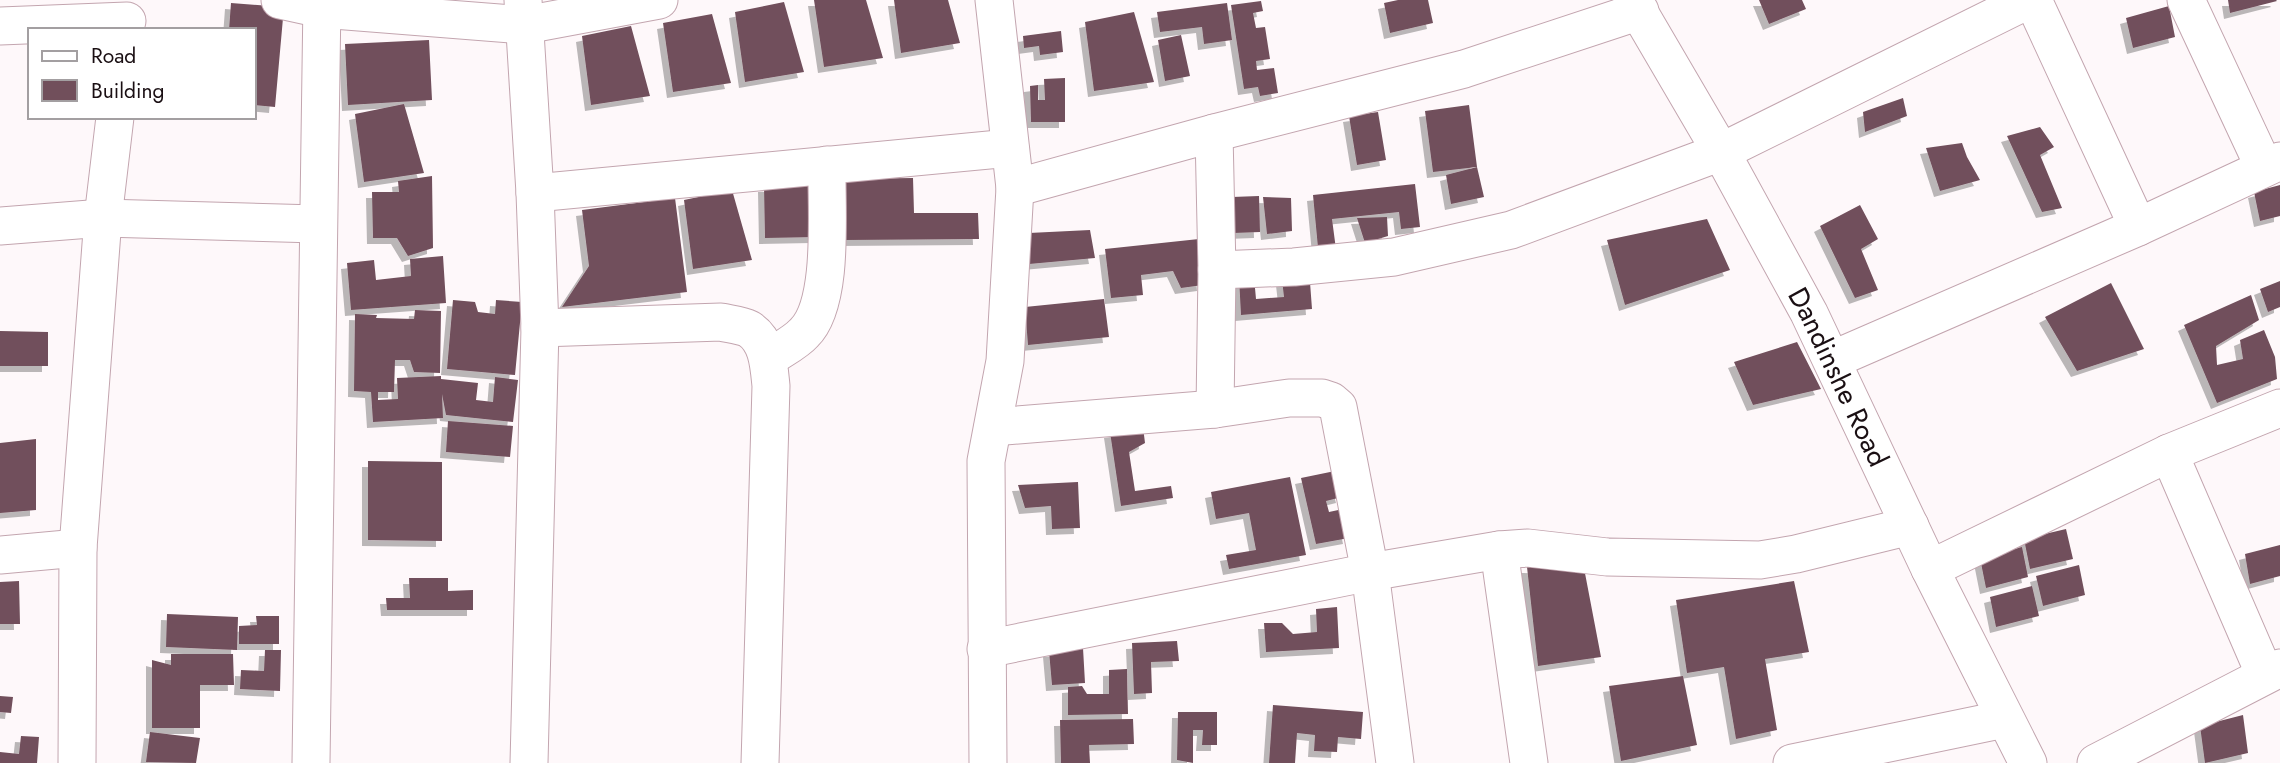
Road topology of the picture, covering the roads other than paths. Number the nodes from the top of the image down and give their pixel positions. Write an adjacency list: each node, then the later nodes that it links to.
1 (280, 0): 6 (street)
2 (659, 0): 8 (street)
3 (994, 0): 13 (street)
4 (2030, 0): 14 (street); 22 (street)
5 (2186, 0): 15 (street)
6 (321, 5): 8 (street); 20 (street)
7 (1636, 6): 12 (street); 14 (street, Dandinshe Road)
8 (524, 13): 18 (street)
9 (127, 17): 10 (street)
10 (0, 26)
11 (115, 119): 19 (street)
12 (1214, 133): 17 (street); 23 (street)
13 (1010, 148): 16 (street); 17 (street)
14 (1721, 152): 23 (street); 26 (street, Dandinshe Road)
15 (2272, 164): 22 (street)
16 (827, 165): 18 (street); 25 (street)
17 (1015, 188): 29 (street)
18 (535, 193): 24 (street)
19 (103, 218): 20 (street); 21 (street); 32 (street)
20 (317, 224): 41 (street)
21 (0, 226)
22 (2138, 227): 26 (street)
23 (1217, 270): 28 (street)
24 (540, 328): 25 (street); 42 (street)
25 (769, 358): 43 (street)
26 (1832, 360): 31 (street, Dandinshe Road)
27 (2280, 408): 30 (street)
28 (1215, 409): 29 (street); 36 (street)
29 (993, 427): 37 (street)
30 (2169, 453): 35 (street); 38 (street)
31 (1910, 526): 33 (street); 35 (street, Dandinshe Road)
32 (78, 548): 34 (street); 40 (street)
33 (1499, 550): 36 (street); 46 (street)
34 (0, 555)
35 (1930, 569): 39 (street, Dandinshe Road)
36 (1370, 572): 37 (street); 45 (street)
37 (986, 649): 44 (street)
38 (2272, 671): 49 (street)
39 (2005, 719): 47 (street); 48 (street, Dandinshe Road)
40 (77, 763)
41 (311, 763)
42 (529, 763)
43 (760, 763)
44 (988, 763)
45 (1395, 763)
46 (1529, 763)
47 (1792, 763)
48 (2028, 763)
49 (2096, 763)

